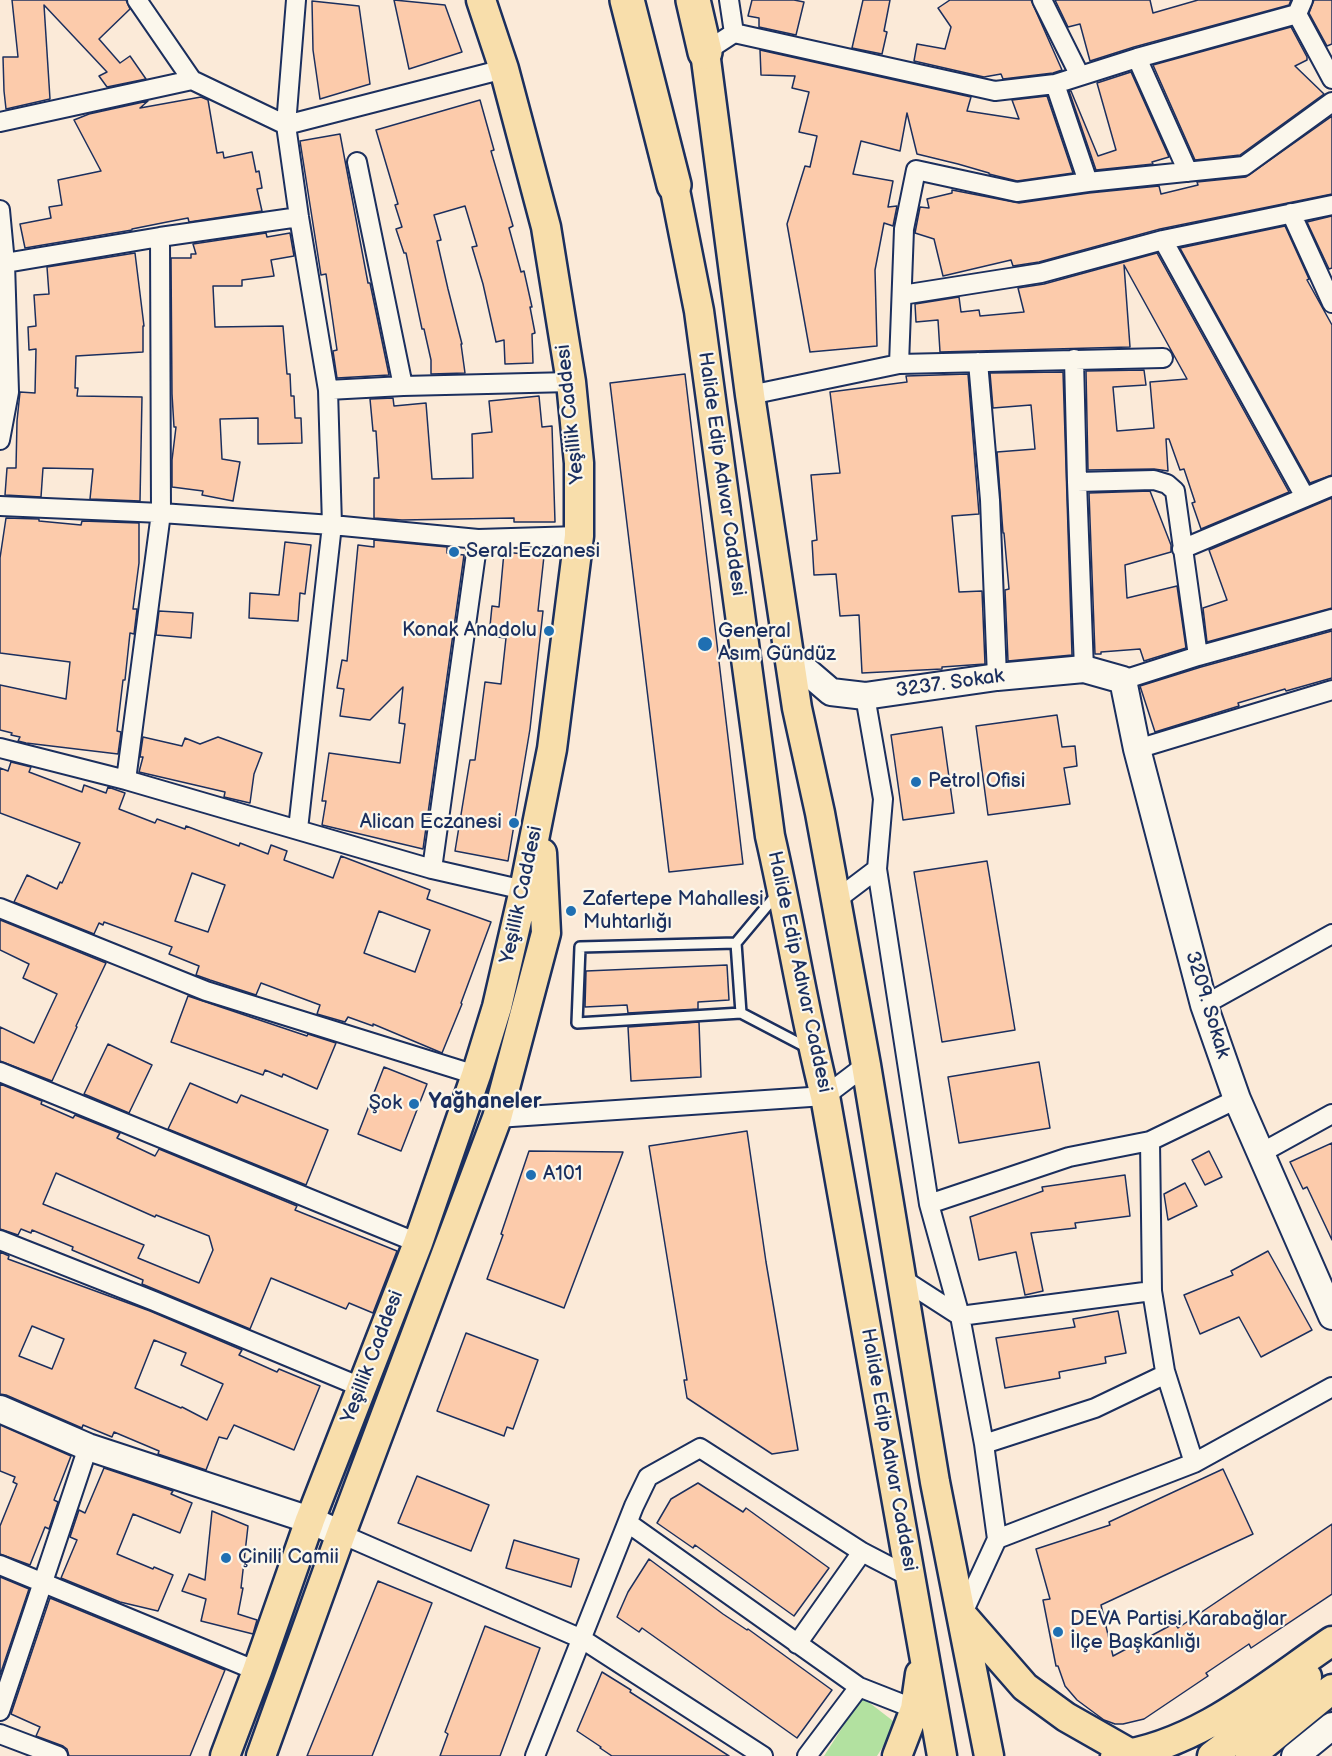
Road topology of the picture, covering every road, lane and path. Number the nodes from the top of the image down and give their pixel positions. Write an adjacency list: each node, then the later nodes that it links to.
1 (137, 0): 18 (street)
2 (296, 0): 22 (street)
3 (481, 0): 15 (main road, Yeşillik Caddesi)
4 (498, 0): 83 (main road, Yeşillik Caddesi)
5 (627, 0): 26 (highway)
6 (642, 0): 26 (highway)
7 (693, 0): 13 (highway)
8 (708, 0): 13 (highway)
9 (729, 0): 12 (street)
10 (1042, 0): 16 (street)
11 (1300, 7): 14 (street); 17 (street)
12 (734, 33): 13 (street); 19 (street)
13 (705, 52): 43 (main road, Halide Edip Adıvar Caddesi)
14 (1137, 58): 16 (street); 24 (street)
15 (504, 69): 22 (street); 40 (main road, Yeşillik Caddesi)
16 (1080, 76): 19 (street)
17 (1332, 79)
18 (192, 80): 21 (street); 22 (street)
19 (1055, 84): 25 (street)
20 (1332, 102): 24 (street)
21 (0, 122)
22 (286, 125): 30 (street)
23 (357, 162): 41 (street)
24 (1188, 172): 25 (street)
25 (1088, 182): 34 (street)
26 (674, 185): 68 (main road, Halide Edip Adıvar Caddesi)
27 (1332, 205): 29 (street)
28 (0, 210): 33 (street)
29 (1291, 213): 32 (street); 35 (street)
30 (298, 217): 31 (street); 42 (street)
31 (160, 237): 33 (street); 49 (street)
32 (1163, 240): 34 (street); 47 (street)
33 (3, 263): 44 (street)
34 (902, 295): 39 (street)
35 (1332, 303)
36 (1163, 358): 37 (street)
37 (1074, 359): 38 (street); 45 (street)
38 (978, 362): 39 (street); 58 (street)
39 (899, 364): 43 (street)
40 (571, 382): 41 (street); 51 (main road, Yeşillik Caddesi)
41 (403, 386): 42 (street)
42 (328, 390): 50 (street)
43 (750, 395): 55 (main road, Halide Edip Adıvar Caddesi)
44 (0, 440)
45 (1077, 482): 53 (street); 57 (street)
46 (1332, 486): 47 (street)
47 (1305, 497): 53 (street)
48 (0, 506): 49 (street)
49 (161, 513): 50 (street); 64 (street)
50 (332, 525): 52 (street); 65 (street)
51 (579, 536): 52 (street); 69 (main road, Yeşillik Caddesi)
52 (478, 539): 66 (street)
53 (1182, 549): 56 (street)
54 (1332, 619): 56 (street)
55 (789, 656): 61 (main road, 3237. Sokak); 70 (main road, Halide Edip Adıvar Caddesi)
56 (1198, 656): 59 (street)
57 (1084, 669): 58 (main road, 3237. Sokak); 59 (main road, 3237. Sokak)
58 (997, 677): 61 (main road, 3237. Sokak)
59 (1123, 680): 63 (main road, 3209. Sokak)
60 (1332, 690): 63 (street)
61 (864, 696): 67 (street)
62 (0, 748): 64 (street)
63 (1137, 749): 74 (main road, 3209. Sokak)
64 (126, 780): 65 (street)
65 (298, 829): 66 (street)
66 (432, 869): 69 (street)
67 (877, 869): 70 (street); 86 (street)
68 (782, 887): 73 (lane); 76 (main road, Halide Edip Adıvar Caddesi)
69 (524, 890): 79 (main road, Yeşillik Caddesi)
70 (836, 900): 77 (main road, Halide Edip Adıvar Caddesi)
71 (0, 908): 79 (street)
72 (1332, 934): 74 (street)
73 (736, 943): 75 (lane); 75 (lane)
74 (1204, 1005): 81 (main road, 3209. Sokak)
75 (741, 1013): 76 (lane)
76 (813, 1050): 80 (main road, Halide Edip Adıvar Caddesi)
77 (866, 1065): 80 (street); 89 (main road, Halide Edip Adıvar Caddesi)
78 (0, 1072): 88 (street)
79 (476, 1075): 83 (main road); 88 (main road, Yeşillik Caddesi)
80 (825, 1096): 83 (street); 106 (main road, Halide Edip Adıvar Caddesi)
81 (1237, 1099): 84 (street); 85 (main road, 3209. Sokak)
82 (1332, 1114): 85 (street)
83 (497, 1118): 102 (main road, Yeşillik Caddesi)
84 (1150, 1141): 86 (street); 90 (street)
85 (1261, 1154): 92 (main road, 3209. Sokak)
86 (929, 1204): 91 (street)
87 (0, 1240): 94 (street)
88 (418, 1243): 94 (main road, Yeşillik Caddesi)
89 (901, 1278): 91 (street); 108 (main road, Halide Edip Adıvar Caddesi)
90 (1152, 1290): 91 (street); 93 (street)
91 (960, 1316): 97 (street)
92 (1332, 1316)
93 (1166, 1374): 97 (street); 99 (street)
94 (361, 1387): 100 (main road, Yeşillik Caddesi)
95 (1332, 1387): 99 (street)
96 (0, 1409): 98 (main road)
97 (984, 1444): 103 (street)
98 (88, 1447): 100 (main road); 107 (street)
99 (1194, 1463): 103 (street)
100 (310, 1520): 102 (main road); 114 (main road, Yeşillik Caddesi)
101 (628, 1523): 104 (street); 109 (street); 111 (street)
102 (341, 1534): 109 (street); 125 (main road, Yeşillik Caddesi)
103 (997, 1539): 108 (street)
104 (862, 1552): 106 (street); 111 (street)
105 (0, 1565): 107 (street)
106 (912, 1578): 113 (main road, Halide Edip Adıvar Caddesi)
107 (43, 1583): 114 (street); 118 (street)
108 (962, 1615): 122 (main road); 131 (main road, Halide Edip Adıvar Caddesi)
109 (582, 1639): 126 (street); 127 (street)
110 (1332, 1641): 122 (main road)
111 (797, 1644): 115 (street)
112 (1332, 1651): 121 (main road)
113 (923, 1654): 117 (main road); 130 (main road, Halide Edip Adıvar Caddesi)
114 (257, 1671): 124 (main road, Yeşillik Caddesi)
115 (859, 1687): 117 (street); 128 (street)
116 (1332, 1689): 121 (main road)
117 (915, 1709): 129 (main road)
118 (0, 1711)
119 (1332, 1726): 133 (main road)
120 (0, 1734): 123 (street)
121 (1257, 1741): 132 (main road)
122 (1123, 1755)
123 (58, 1756)
124 (225, 1756)
125 (261, 1756)
126 (535, 1756)
127 (763, 1756)
128 (807, 1756)
129 (897, 1756)
130 (942, 1756)
131 (989, 1756)
132 (1212, 1756)
133 (1295, 1756)

